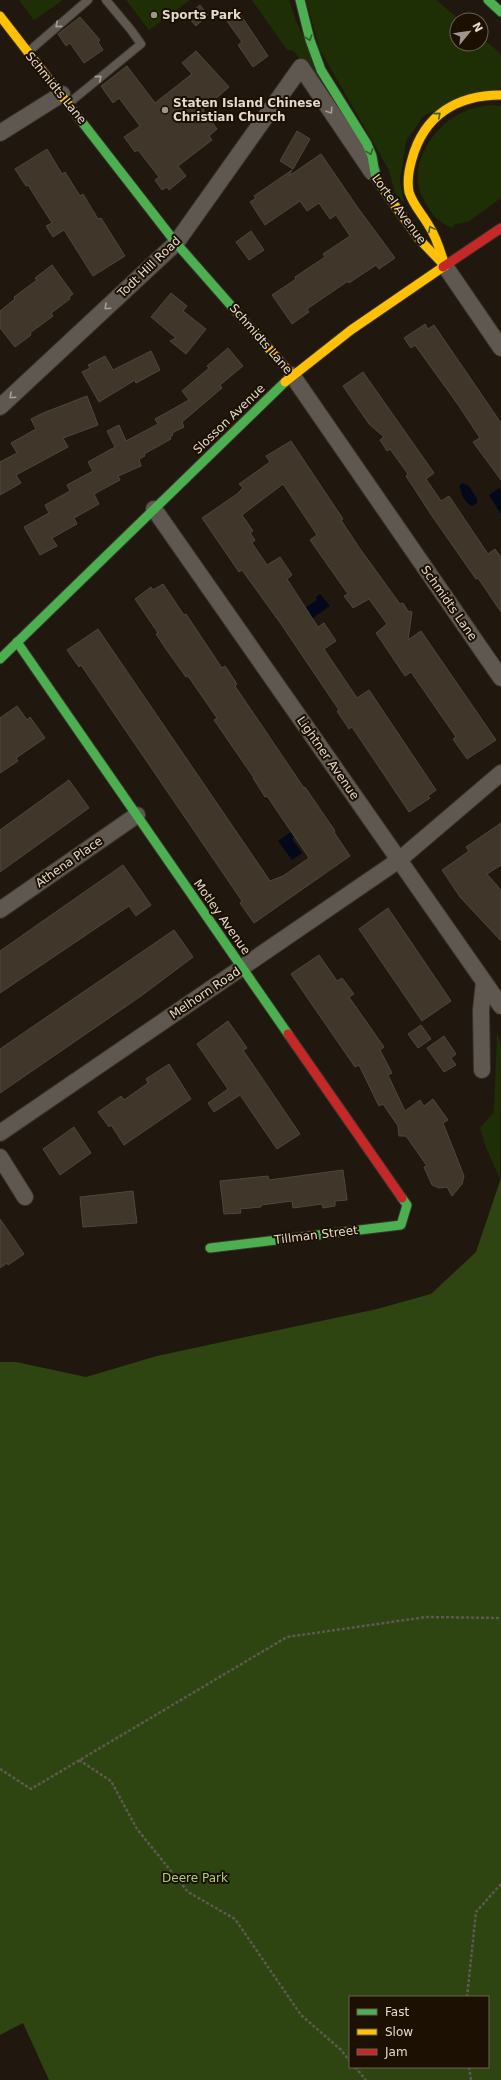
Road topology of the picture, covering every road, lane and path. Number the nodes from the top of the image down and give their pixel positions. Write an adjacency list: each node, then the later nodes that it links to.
1 (88, 0): 7 (lane, one-way to 7)
2 (106, 0): 10 (lane, one-way to 2)
3 (300, 0): 12 (main road, one-way to 12)
4 (488, 0): 5 (main road)
5 (501, 12)
6 (0, 16): 7 (main road, Schmidts Lane)
7 (27, 52): 10 (main road, Schmidts Lane)
8 (301, 67): 12 (street, Lortel Avenue, one-way to 12); 14 (street, Todt Hill Road)
9 (501, 95): 15 (main road, one-way to 9)
10 (66, 99): 11 (street); 14 (main road, Schmidts Lane)
11 (0, 133)
12 (376, 179): 15 (main road, Lortel Avenue)
13 (501, 228): 15 (main road, Slosson Avenue)
14 (176, 243): 17 (main road, Schmidts Lane); 18 (street, Todt Hill Road, one-way to 18)
15 (445, 266): 16 (street, Lortel Avenue); 17 (main road, Slosson Avenue)
16 (501, 348)
17 (292, 375): 19 (main road, Slosson Avenue); 22 (street, Schmidts Lane)
18 (0, 407)
19 (154, 509): 20 (main road, Slosson Avenue); 25 (street, Lightner Avenue)
20 (18, 642): 21 (main road, Slosson Avenue); 24 (main road, Motley Avenue)
21 (0, 659)
22 (501, 678)
23 (501, 773): 25 (street, Melhorn Road)
24 (137, 815): 26 (street, Athena Place); 27 (main road, Motley Avenue)
25 (399, 860): 27 (street, Melhorn Road); 28 (street, Lightner Avenue)
26 (0, 910)
27 (242, 967): 31 (street, Melhorn Road); 34 (main road, Motley Avenue)
28 (484, 982): 29 (street, Lightner Avenue); 30 (street)
29 (501, 1006)
30 (482, 1070)
31 (0, 1133)
32 (0, 1157): 33 (street)
33 (25, 1197)
34 (407, 1206): 35 (main road, Tillman Street)
35 (210, 1248)
36 (501, 1618): 37 (path)
37 (79, 1760): 38 (path); 41 (path)
38 (0, 1769)
39 (501, 1884): 40 (path)
40 (467, 1996)
41 (349, 2060)
42 (356, 2068): 44 (path)
43 (469, 2068): 45 (path)
44 (366, 2080)
45 (471, 2080)

